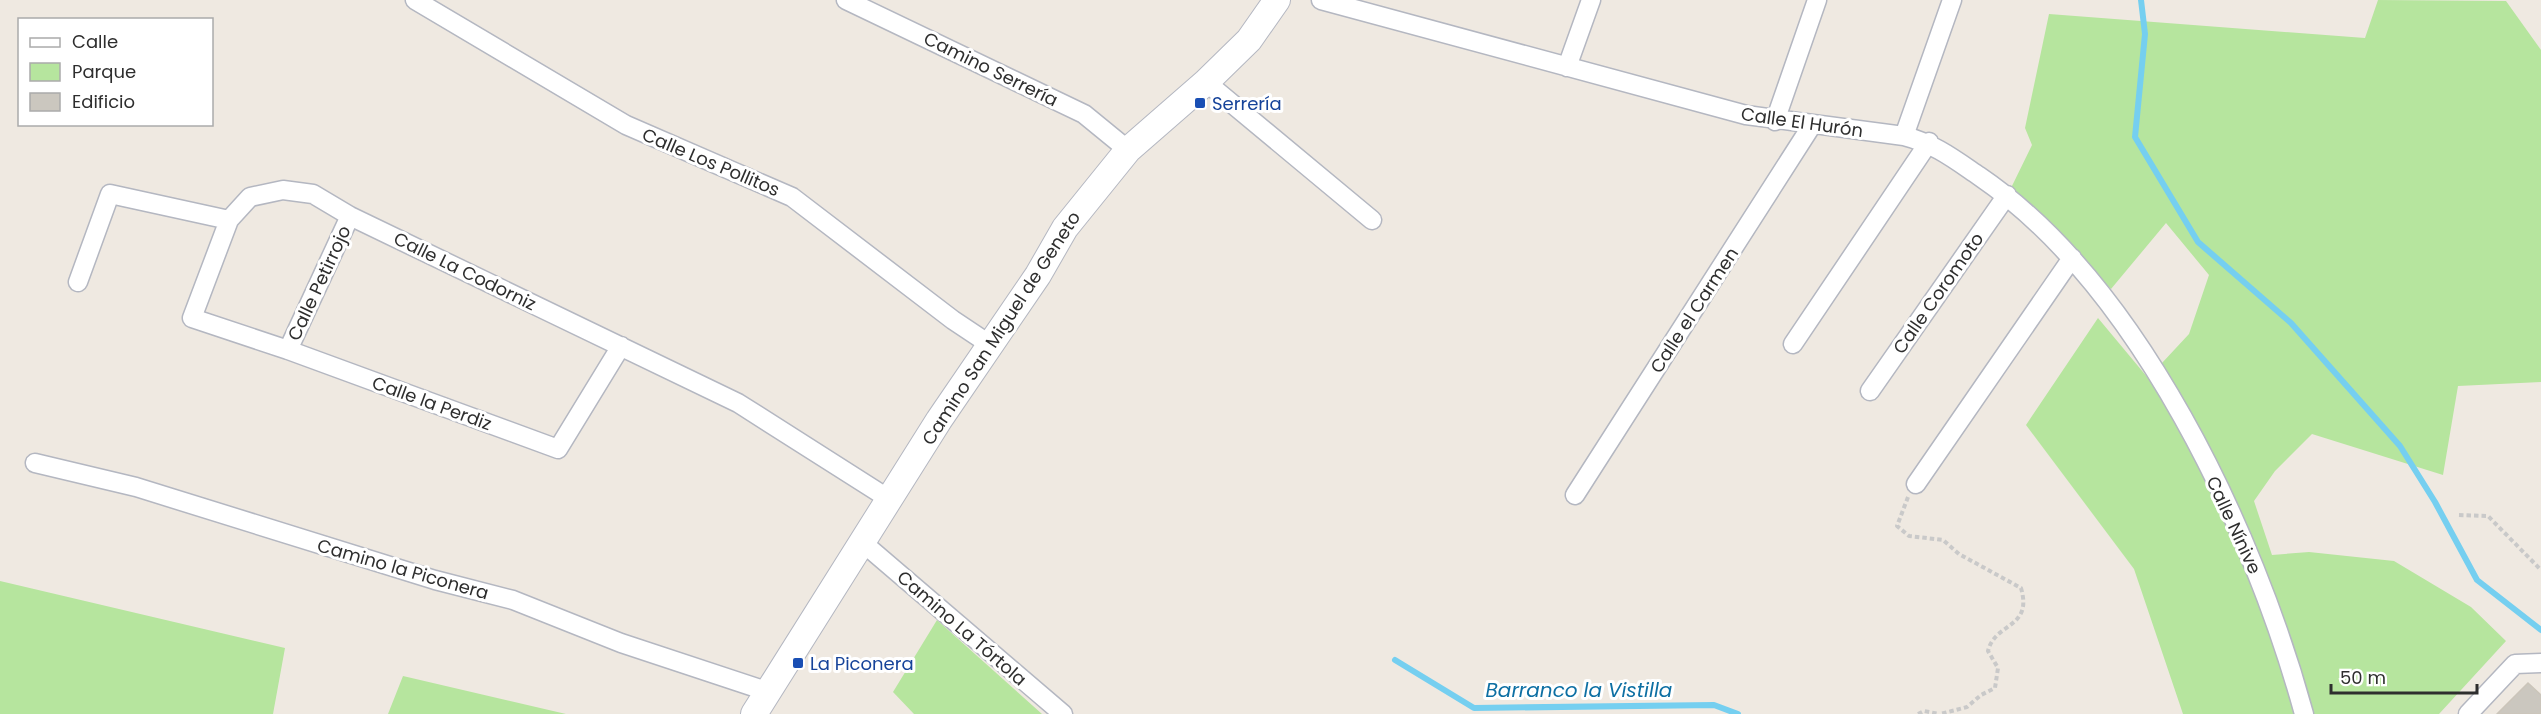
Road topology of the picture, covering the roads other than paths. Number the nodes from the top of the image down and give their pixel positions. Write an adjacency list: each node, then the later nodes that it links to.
1 (415, 0): 24 (street, Calle Los Pollitos)
2 (846, 0): 14 (street, Camino Serrería)
3 (1277, 0): 9 (main road, Camino San Miguel de Geneto)
4 (1321, 0): 8 (street, Calle El Hurón)
5 (1591, 0): 8 (street)
6 (1816, 0): 10 (street)
7 (1952, 0): 12 (street)
8 (1567, 67): 10 (street, Calle El Hurón)
9 (1206, 82): 14 (main road, Camino San Miguel de Geneto); 18 (street)
10 (1775, 121): 11 (street, Calle El Hurón)
11 (1812, 125): 12 (street, Calle El Hurón); 30 (street, Calle el Carmen)
12 (1904, 136): 13 (street, Calle El Hurón)
13 (1929, 142): 15 (street, Calle El Hurón); 22 (street)
14 (1128, 150): 24 (main road, Camino San Miguel de Geneto)
15 (2007, 195): 19 (street, Calle El Hurón); 27 (street, Calle Coromoto)
16 (350, 216): 17 (street, Calle La Codorniz); 23 (street, Calle La Codorniz); 26 (street, Calle Petirrojo)
17 (230, 220): 20 (street); 21 (street, Calle La Codorniz)
18 (1372, 220)
19 (2072, 258): 25 (street, Calle El Hurón); 29 (street)
20 (78, 282)
21 (192, 318): 26 (street, Calle la Perdiz)
22 (1793, 344)
23 (621, 346): 26 (street, Calle la Perdiz); 31 (street, Calle La Codorniz)
24 (992, 346): 31 (main road, Camino San Miguel de Geneto)
25 (2139, 347): 37 (street, Calle Nínive)
26 (288, 350)
27 (1870, 391)
28 (35, 463): 34 (street, Camino la Piconera)
29 (1916, 484)
30 (1575, 495)
31 (889, 499): 32 (main road, Camino San Miguel de Geneto)
32 (862, 542): 34 (main road, Camino San Miguel de Geneto); 36 (street, Camino La Tórtola)
33 (2541, 663): 38 (street)
34 (766, 691): 35 (main road, Camino San Miguel de Geneto)
35 (753, 714)
36 (1063, 714)
37 (2304, 714)
38 (2468, 714)

